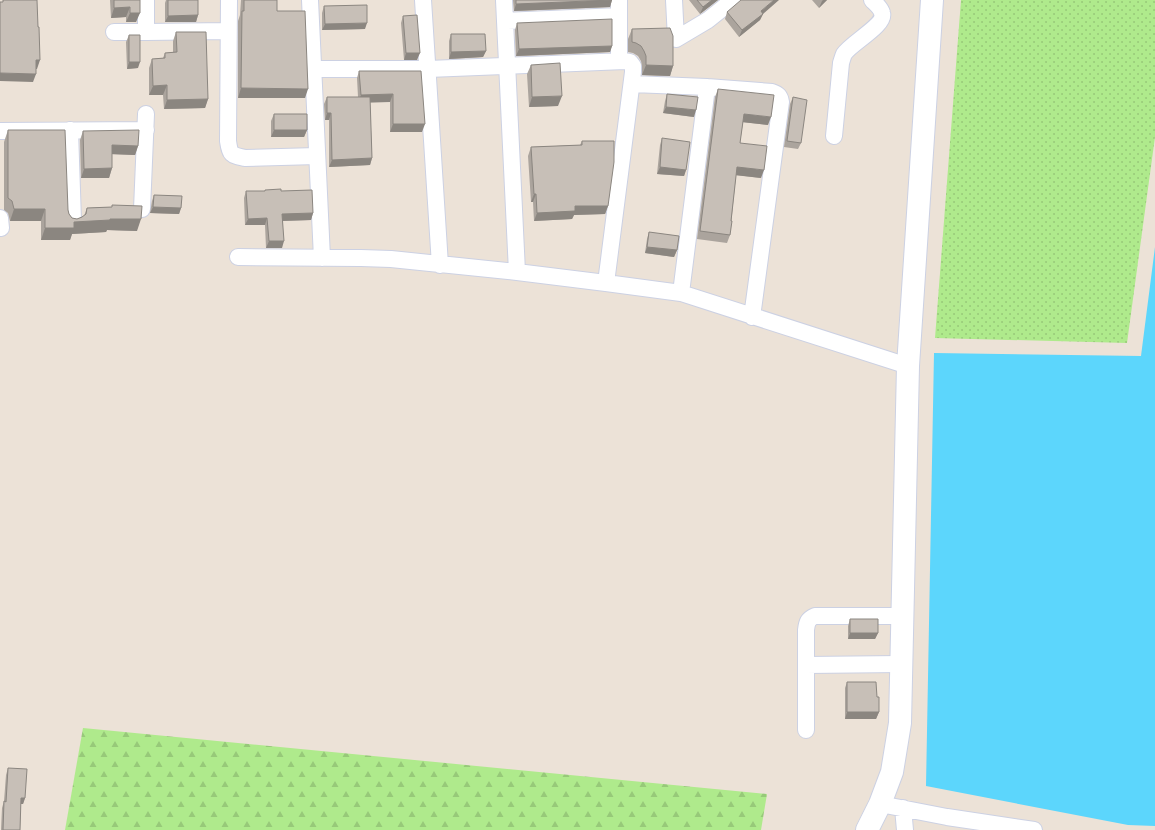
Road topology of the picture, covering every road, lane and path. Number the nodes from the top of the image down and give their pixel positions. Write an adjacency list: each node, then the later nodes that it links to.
1 (146, 0): 15 (street)
2 (229, 0): 13 (street)
3 (310, 0): 18 (street)
4 (423, 0): 19 (street)
5 (504, 0): 12 (street)
6 (619, 0): 11 (street)
7 (674, 0): 8 (street)
8 (733, 0)
9 (872, 0): 24 (street)
10 (932, 0): 35 (main road)
11 (619, 16): 12 (street); 16 (street)
12 (505, 21): 17 (street)
13 (228, 31): 15 (street); 25 (street)
14 (114, 32): 15 (street)
15 (146, 32)
16 (619, 62): 17 (street); 20 (street)
17 (507, 66): 19 (street); 31 (street)
18 (313, 69): 19 (street); 25 (street)
19 (428, 69): 30 (street)
20 (632, 84): 21 (street); 32 (street)
21 (707, 87): 33 (street); 34 (street)
22 (70, 130): 23 (street); 26 (street); 27 (street)
23 (0, 131)
24 (834, 136)
25 (317, 156): 29 (street)
26 (142, 209)
27 (73, 221)
28 (238, 257): 29 (street)
29 (322, 258): 30 (street)
30 (440, 265): 31 (street)
31 (517, 272): 32 (street)
32 (606, 283): 33 (street)
33 (681, 294): 34 (street)
34 (752, 317): 35 (street)
35 (908, 366): 36 (main road)
36 (902, 616): 37 (main road); 38 (street)
37 (901, 664): 38 (street); 40 (main road)
38 (806, 665): 39 (street)
39 (806, 730)
40 (880, 804): 41 (street); 42 (main road)
41 (903, 808): 43 (street); 44 (street)
42 (867, 830)
43 (905, 830)
44 (1034, 830)

